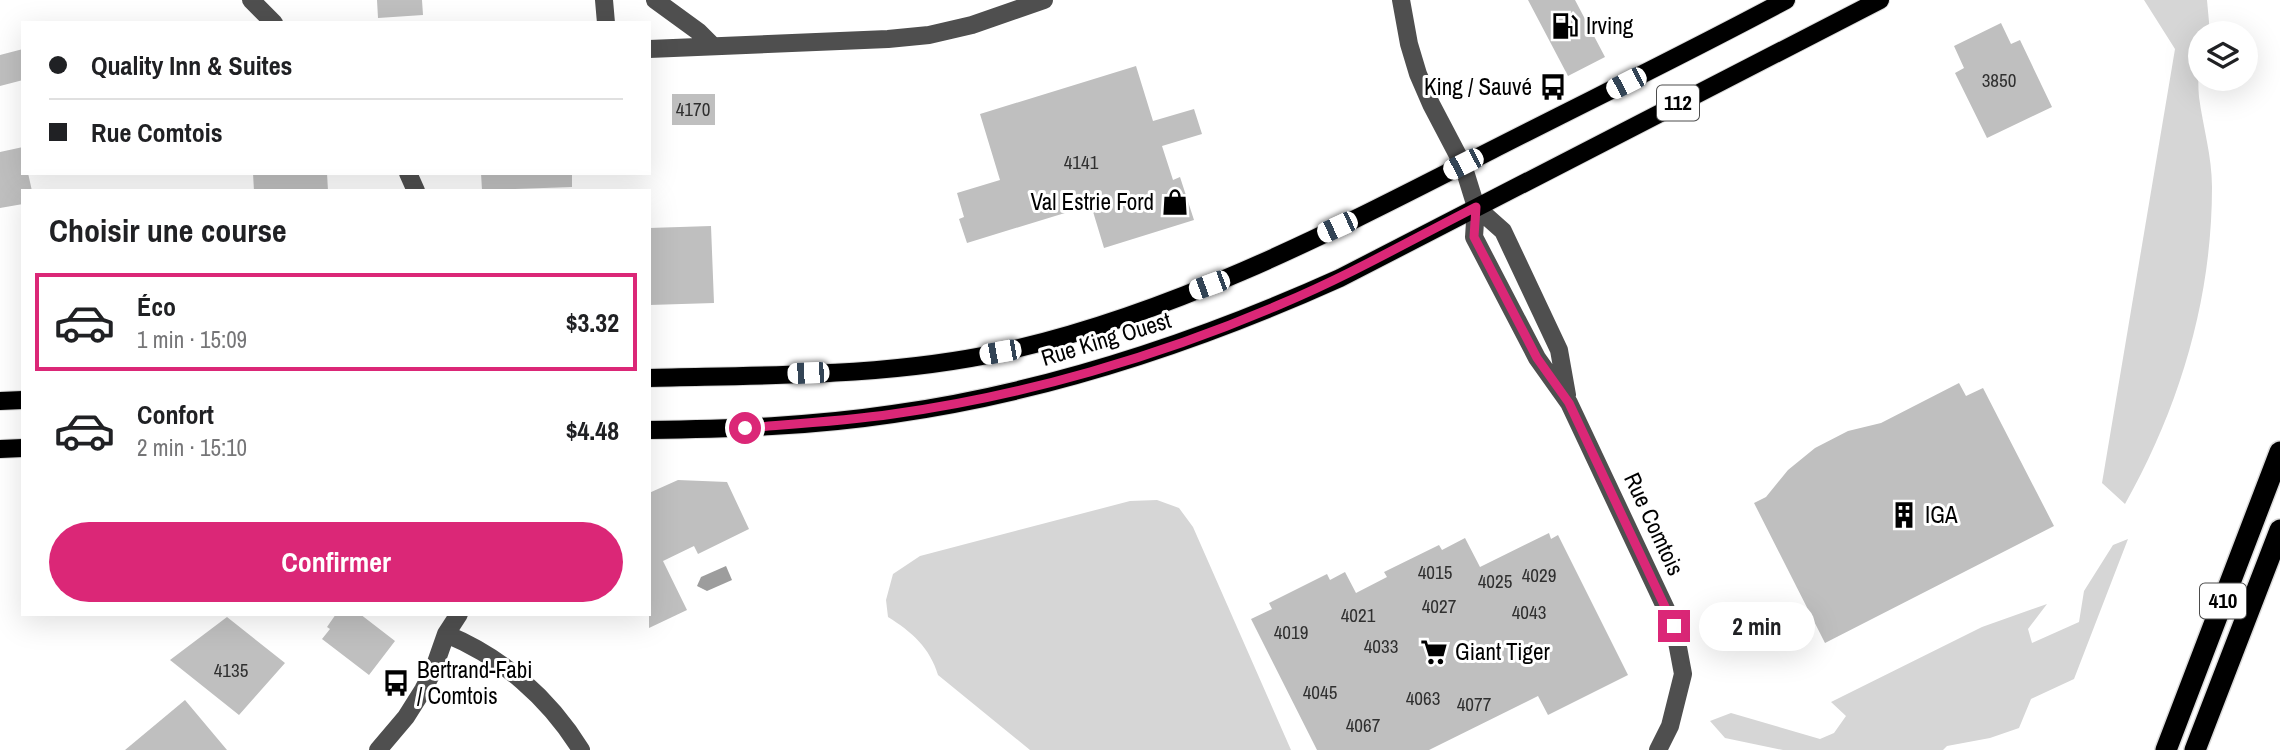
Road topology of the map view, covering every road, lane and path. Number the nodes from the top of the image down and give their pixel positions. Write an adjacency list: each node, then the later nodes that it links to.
1 (251, 0): 9 (street)
2 (604, 0): 10 (street)
3 (655, 0): 11 (street)
4 (1044, 0): 8 (street)
5 (1401, 0): 13 (street, Rue Comtois)
6 (1786, 0): 13 (main road, Rue King Ouest / 112)
7 (1880, 0): 14 (main road, Rue King Ouest / 112)
8 (1009, 6): 11 (street)
9 (272, 21)
10 (606, 21)
11 (713, 46): 12 (street)
12 (651, 49)
13 (1463, 164): 14 (street, Rue Comtois); 15 (main road, Rue King Ouest / 112)
14 (1476, 207): 18 (street, Rue Comtois); 18 (street, Rue Comtois); 19 (main road, Rue King Ouest / 112)
15 (651, 378)
16 (21, 400): 17 (main road)
17 (0, 401)
18 (1569, 403): 29 (street, Rue Comtois)
19 (651, 430)
20 (21, 448): 21 (main road)
21 (0, 449)
22 (2280, 452): 30 (highway, 410)
23 (2280, 530): 31 (highway, 410)
24 (443, 616): 26 (street)
25 (458, 616): 26 (street)
26 (446, 634): 27 (street); 28 (street)
27 (378, 750)
28 (581, 750)
29 (1658, 750)
30 (2166, 750)
31 (2195, 750)

